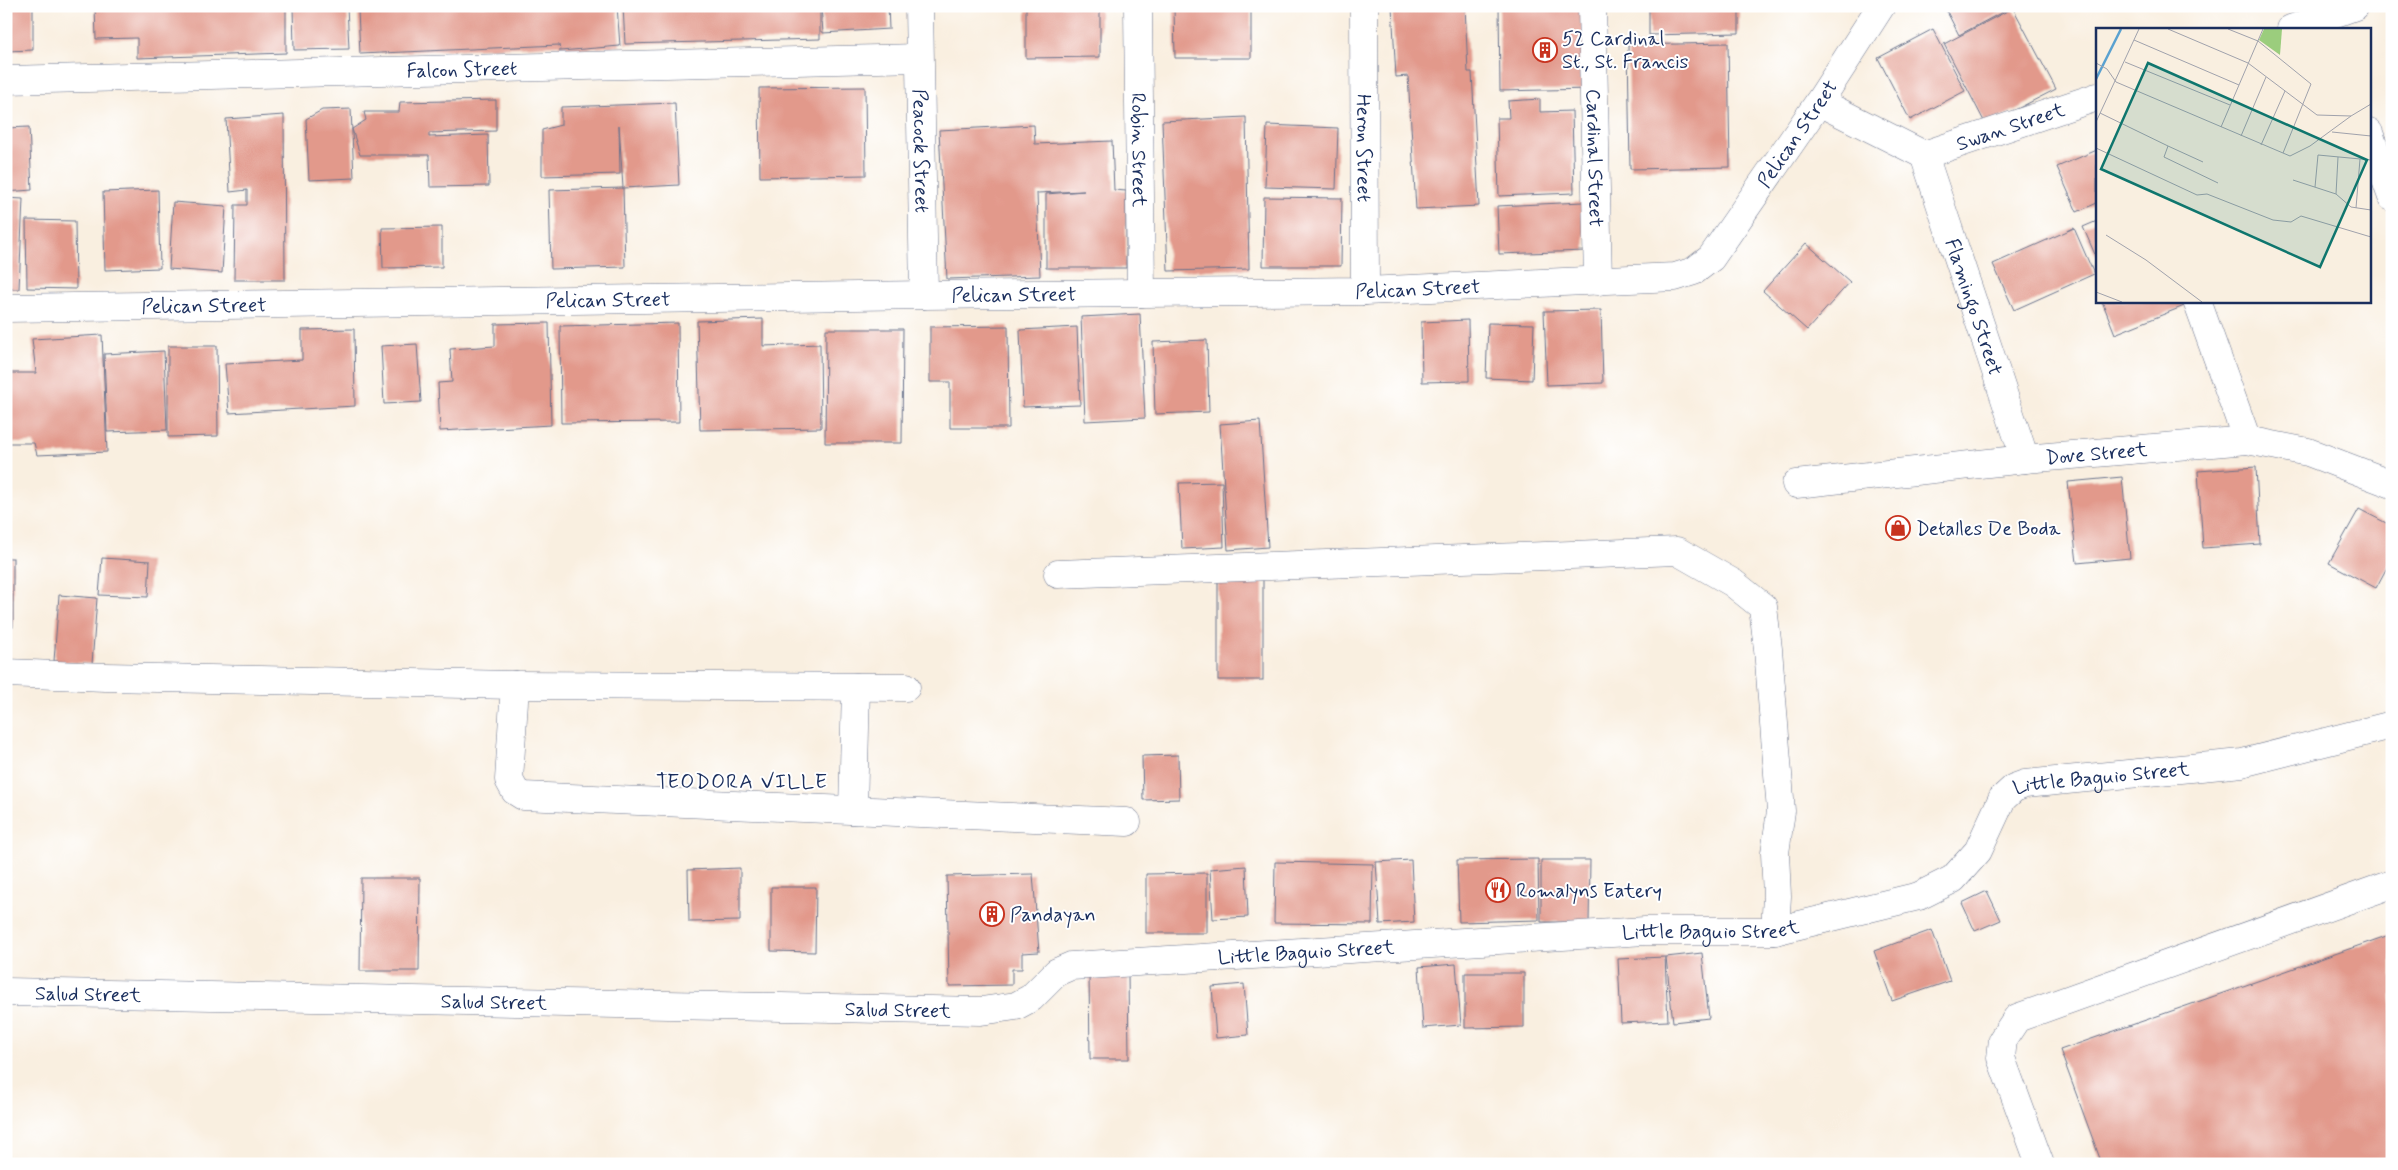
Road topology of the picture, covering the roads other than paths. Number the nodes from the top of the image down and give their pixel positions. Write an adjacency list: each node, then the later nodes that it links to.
1 (919, 6): 9 (street, Peacock Street)
2 (1138, 6): 18 (street, Robin Street)
3 (1364, 6): 17 (street, Heron Street)
4 (1592, 6): 16 (street, Cardinal Street)
5 (1881, 6): 12 (street, Pelican Street)
6 (2355, 6): 7 (street)
7 (2330, 22): 8 (street)
8 (2297, 28)
9 (919, 58): 10 (street, Falcon Street); 19 (street, Peacock Street)
10 (6, 80)
11 (2096, 97): 14 (street, Swan Street)
12 (1819, 102): 14 (street); 16 (street, Pelican Street)
13 (2370, 136): 15 (street)
14 (1924, 155): 23 (street, Flamingo Street)
15 (2392, 197)
16 (1598, 282): 17 (street, Pelican Street)
17 (1366, 291): 18 (street, Pelican Street)
18 (1141, 293): 19 (street, Pelican Street)
19 (924, 295): 21 (street, Pelican Street)
20 (2197, 302): 22 (street)
21 (6, 308)
22 (2247, 440): 23 (street, Dove Street); 25 (street, Dove Street)
23 (2025, 459): 24 (street, Dove Street)
24 (1796, 484)
25 (2392, 484)
26 (1058, 574): 35 (street)
27 (6, 673): 28 (street)
28 (515, 685): 29 (street); 32 (street)
29 (856, 687): 30 (street); 32 (street)
30 (906, 687)
31 (2392, 725): 35 (street, Little Baguio Street)
32 (853, 810): 33 (street)
33 (1127, 822)
34 (2392, 884): 38 (street)
35 (1775, 931): 37 (street, Little Baguio Street)
36 (6, 992): 37 (street, Salud Street)
37 (981, 1011)
38 (2040, 1164)

